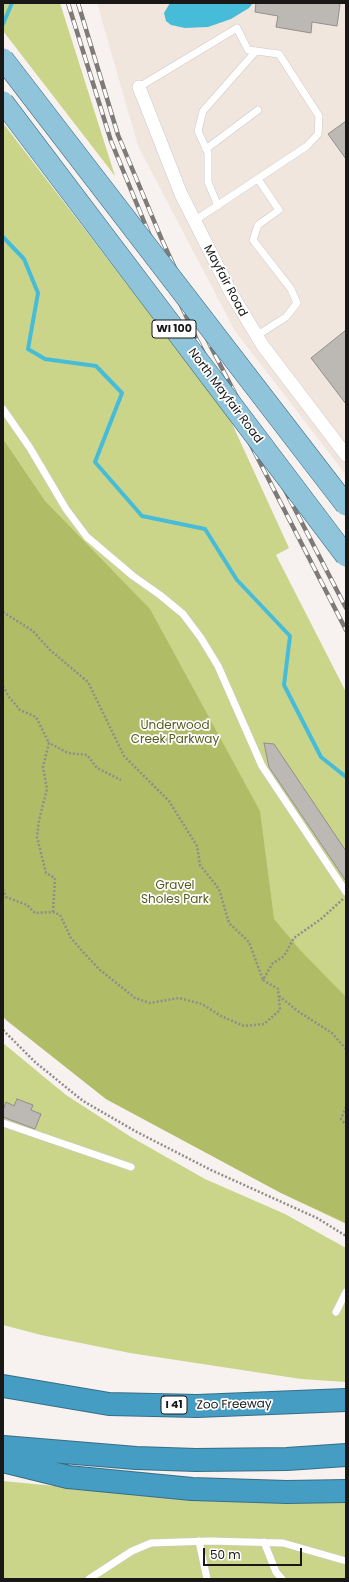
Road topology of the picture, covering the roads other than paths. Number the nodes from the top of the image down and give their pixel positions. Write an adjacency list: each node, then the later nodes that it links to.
1 (256, 51): 3 (lane); 6 (lane); 7 (lane)
2 (3, 59): 13 (main road, WI 100, bridge)
3 (139, 87): 9 (street, Mayfair Road)
4 (3, 102): 14 (main road, North Mayfair Road / WI 100, bridge)
5 (258, 110): 6 (lane)
6 (206, 150): 8 (lane)
7 (258, 179): 8 (lane); 10 (lane)
8 (218, 206): 9 (lane)
9 (194, 221): 10 (street, Mayfair Road)
10 (256, 336): 12 (street, Mayfair Road)
11 (3, 409): 15 (lane)
12 (346, 455)
13 (346, 505)
14 (346, 556)
15 (346, 892)
16 (3, 1123): 17 (lane)
17 (132, 1167)
18 (346, 1292): 19 (lane)
19 (336, 1312)
20 (3, 1386): 21 (highway, Zoo Freeway / I 41)
21 (346, 1400)
22 (3, 1447): 23 (highway)
23 (346, 1455)
24 (3, 1461): 25 (highway)
25 (346, 1491)
26 (199, 1541): 27 (lane); 29 (lane); 30 (lane)
27 (264, 1542): 28 (lane); 31 (lane)
28 (346, 1561)
29 (89, 1579)
30 (207, 1579)
31 (282, 1579)

